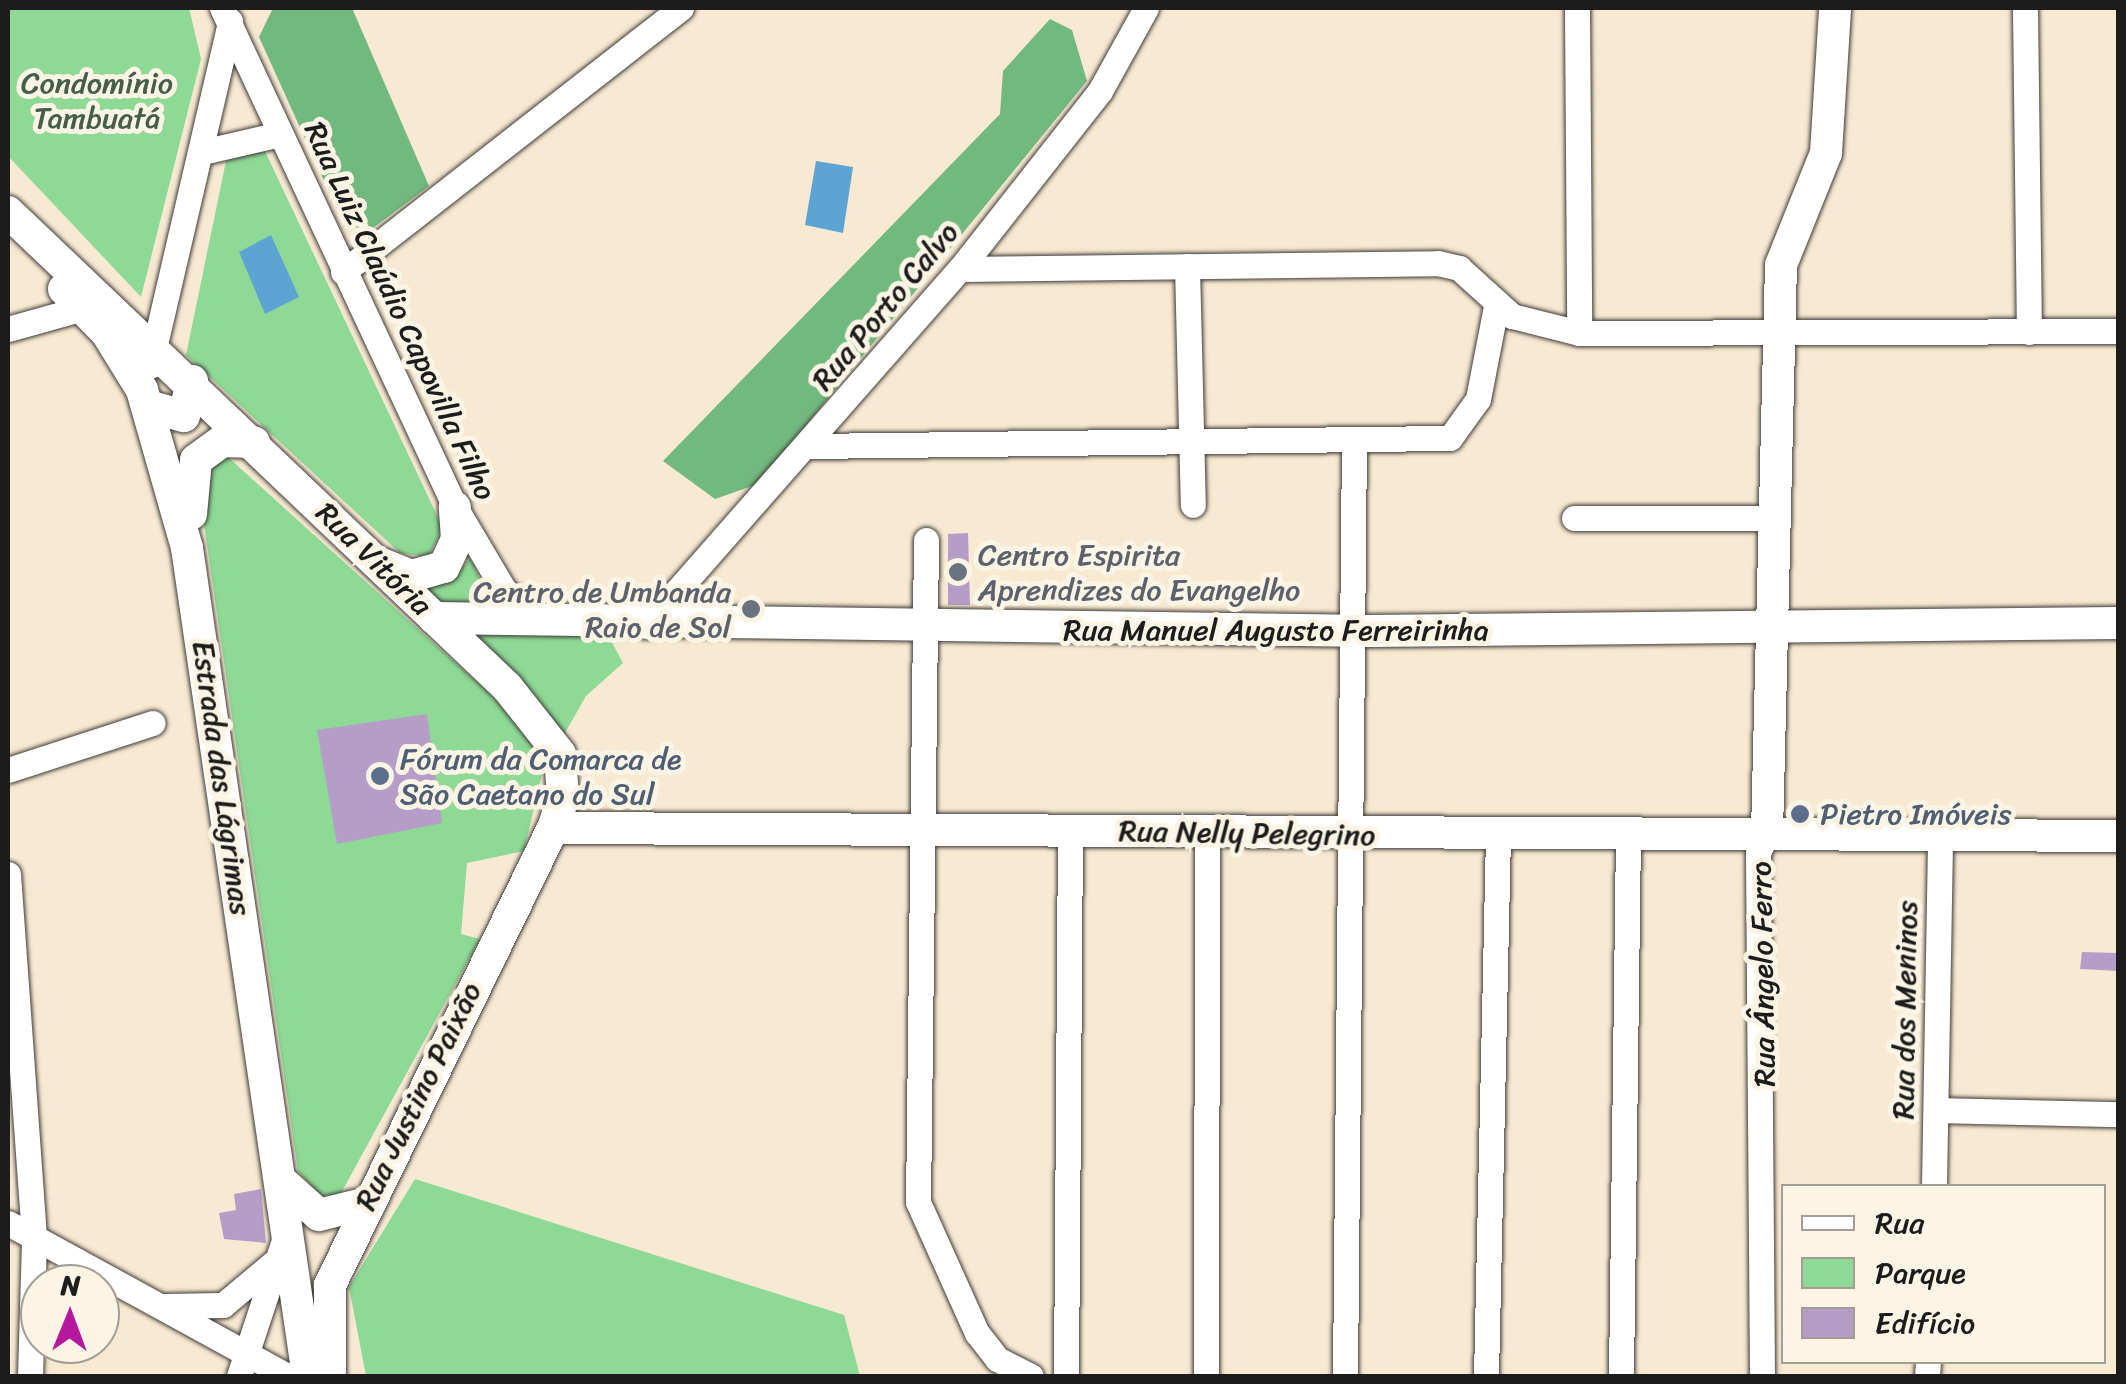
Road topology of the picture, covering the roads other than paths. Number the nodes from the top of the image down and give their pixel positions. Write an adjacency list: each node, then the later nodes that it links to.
1 (681, 8): 13 (street)
2 (1146, 8): 12 (street, Rua Porto Calvo)
3 (1577, 8): 19 (street)
4 (1835, 8): 20 (main road, Rua Ângelo Ferro)
5 (2025, 8): 17 (street)
6 (230, 12): 7 (street, Rua Luiz Claúdio Capovilla Filho); 8 (street)
7 (280, 134): 8 (street); 13 (street, Rua Luiz Claúdio Capovilla Filho)
8 (202, 152): 21 (street)
9 (8, 212): 21 (main road)
10 (8, 234): 15 (main road, Estrada das Lágrimas)
11 (1187, 266): 12 (street); 14 (street); 25 (street)
12 (960, 269): 27 (street, Rua Porto Calvo)
13 (344, 272): 28 (street, Rua Luiz Claúdio Capovilla Filho)
14 (1496, 306): 19 (street); 24 (street)
15 (82, 308): 16 (street); 23 (main road, Estrada das Lágrimas)
16 (8, 329)
17 (2029, 332): 18 (street); 20 (street)
18 (2118, 332)
19 (1579, 333): 20 (street)
20 (1776, 334): 31 (main road, Rua Ângelo Ferro)
21 (158, 346): 22 (main road); 23 (street)
22 (192, 381): 23 (main road); 26 (main road)
23 (145, 398): 33 (main road, Estrada das Lágrimas)
24 (1354, 440): 25 (street); 41 (street)
25 (1193, 441): 27 (street); 29 (street)
26 (254, 442): 33 (main road); 34 (main road, Rua Vitória)
27 (809, 446): 38 (street, Rua Porto Calvo)
28 (456, 506): 34 (main road); 36 (street, Rua Luiz Claúdio Capovilla Filho)
29 (1193, 506)
30 (1574, 518): 31 (street)
31 (1775, 518): 40 (main road, Rua Ângelo Ferro)
32 (926, 540): 39 (street)
33 (187, 548): 57 (main road, Estrada das Lágrimas)
34 (373, 558): 35 (main road, Rua Vitória)
35 (434, 618): 36 (main road, Rua Manuel Augusto Ferreirinha); 44 (main road, Rua Vitória)
36 (546, 623): 38 (main road, Rua Manuel Augusto Ferreirinha)
37 (2118, 623): 40 (main road, Rua Manuel Augusto Ferreirinha)
38 (646, 626): 39 (main road, Rua Manuel Augusto Ferreirinha)
39 (926, 628): 41 (main road, Rua Manuel Augusto Ferreirinha); 45 (street)
40 (1773, 629): 41 (main road, Rua Manuel Augusto Ferreirinha); 48 (main road, Rua Ângelo Ferro)
41 (1351, 630): 49 (street)
42 (153, 724): 43 (street)
43 (8, 770)
44 (553, 828): 45 (main road, Rua Nelly Pelegrino); 59 (main road, Rua Justino Paixão)
45 (922, 829): 46 (main road, Rua Nelly Pelegrino); 65 (street)
46 (1070, 831): 47 (main road, Rua Nelly Pelegrino); 71 (street)
47 (1207, 831): 49 (main road, Rua Nelly Pelegrino); 72 (street)
48 (1767, 833): 50 (main road, Rua Nelly Pelegrino); 52 (main road, Rua Nelly Pelegrino); 76 (street, Rua Ângelo Ferro)
49 (1350, 834): 51 (main road, Rua Nelly Pelegrino); 73 (street)
50 (1940, 834): 53 (main road, Rua Nelly Pelegrino); 55 (street, Rua dos Meninos)
51 (1498, 835): 52 (main road, Rua Nelly Pelegrino); 74 (street)
52 (1628, 835): 75 (street)
53 (2118, 836)
54 (8, 874): 61 (street)
55 (1936, 1110): 56 (street); 58 (street, Rua dos Meninos)
56 (2118, 1114)
57 (280, 1180): 59 (main road); 62 (main road, Estrada das Lágrimas)
58 (1934, 1184)
59 (363, 1204): 69 (main road, Rua Justino Paixão)
60 (8, 1223): 61 (street)
61 (34, 1240): 63 (street); 66 (street)
62 (282, 1245): 63 (street); 64 (street); 68 (main road, Estrada das Lágrimas)
63 (150, 1304): 64 (street)
64 (243, 1367): 67 (street)
65 (1006, 1370): 70 (street)
66 (30, 1376)
67 (287, 1376)
68 (308, 1376)
69 (330, 1376)
70 (1031, 1376)
71 (1066, 1376)
72 (1206, 1376)
73 (1345, 1376)
74 (1486, 1376)
75 (1621, 1376)
76 (1762, 1376)

